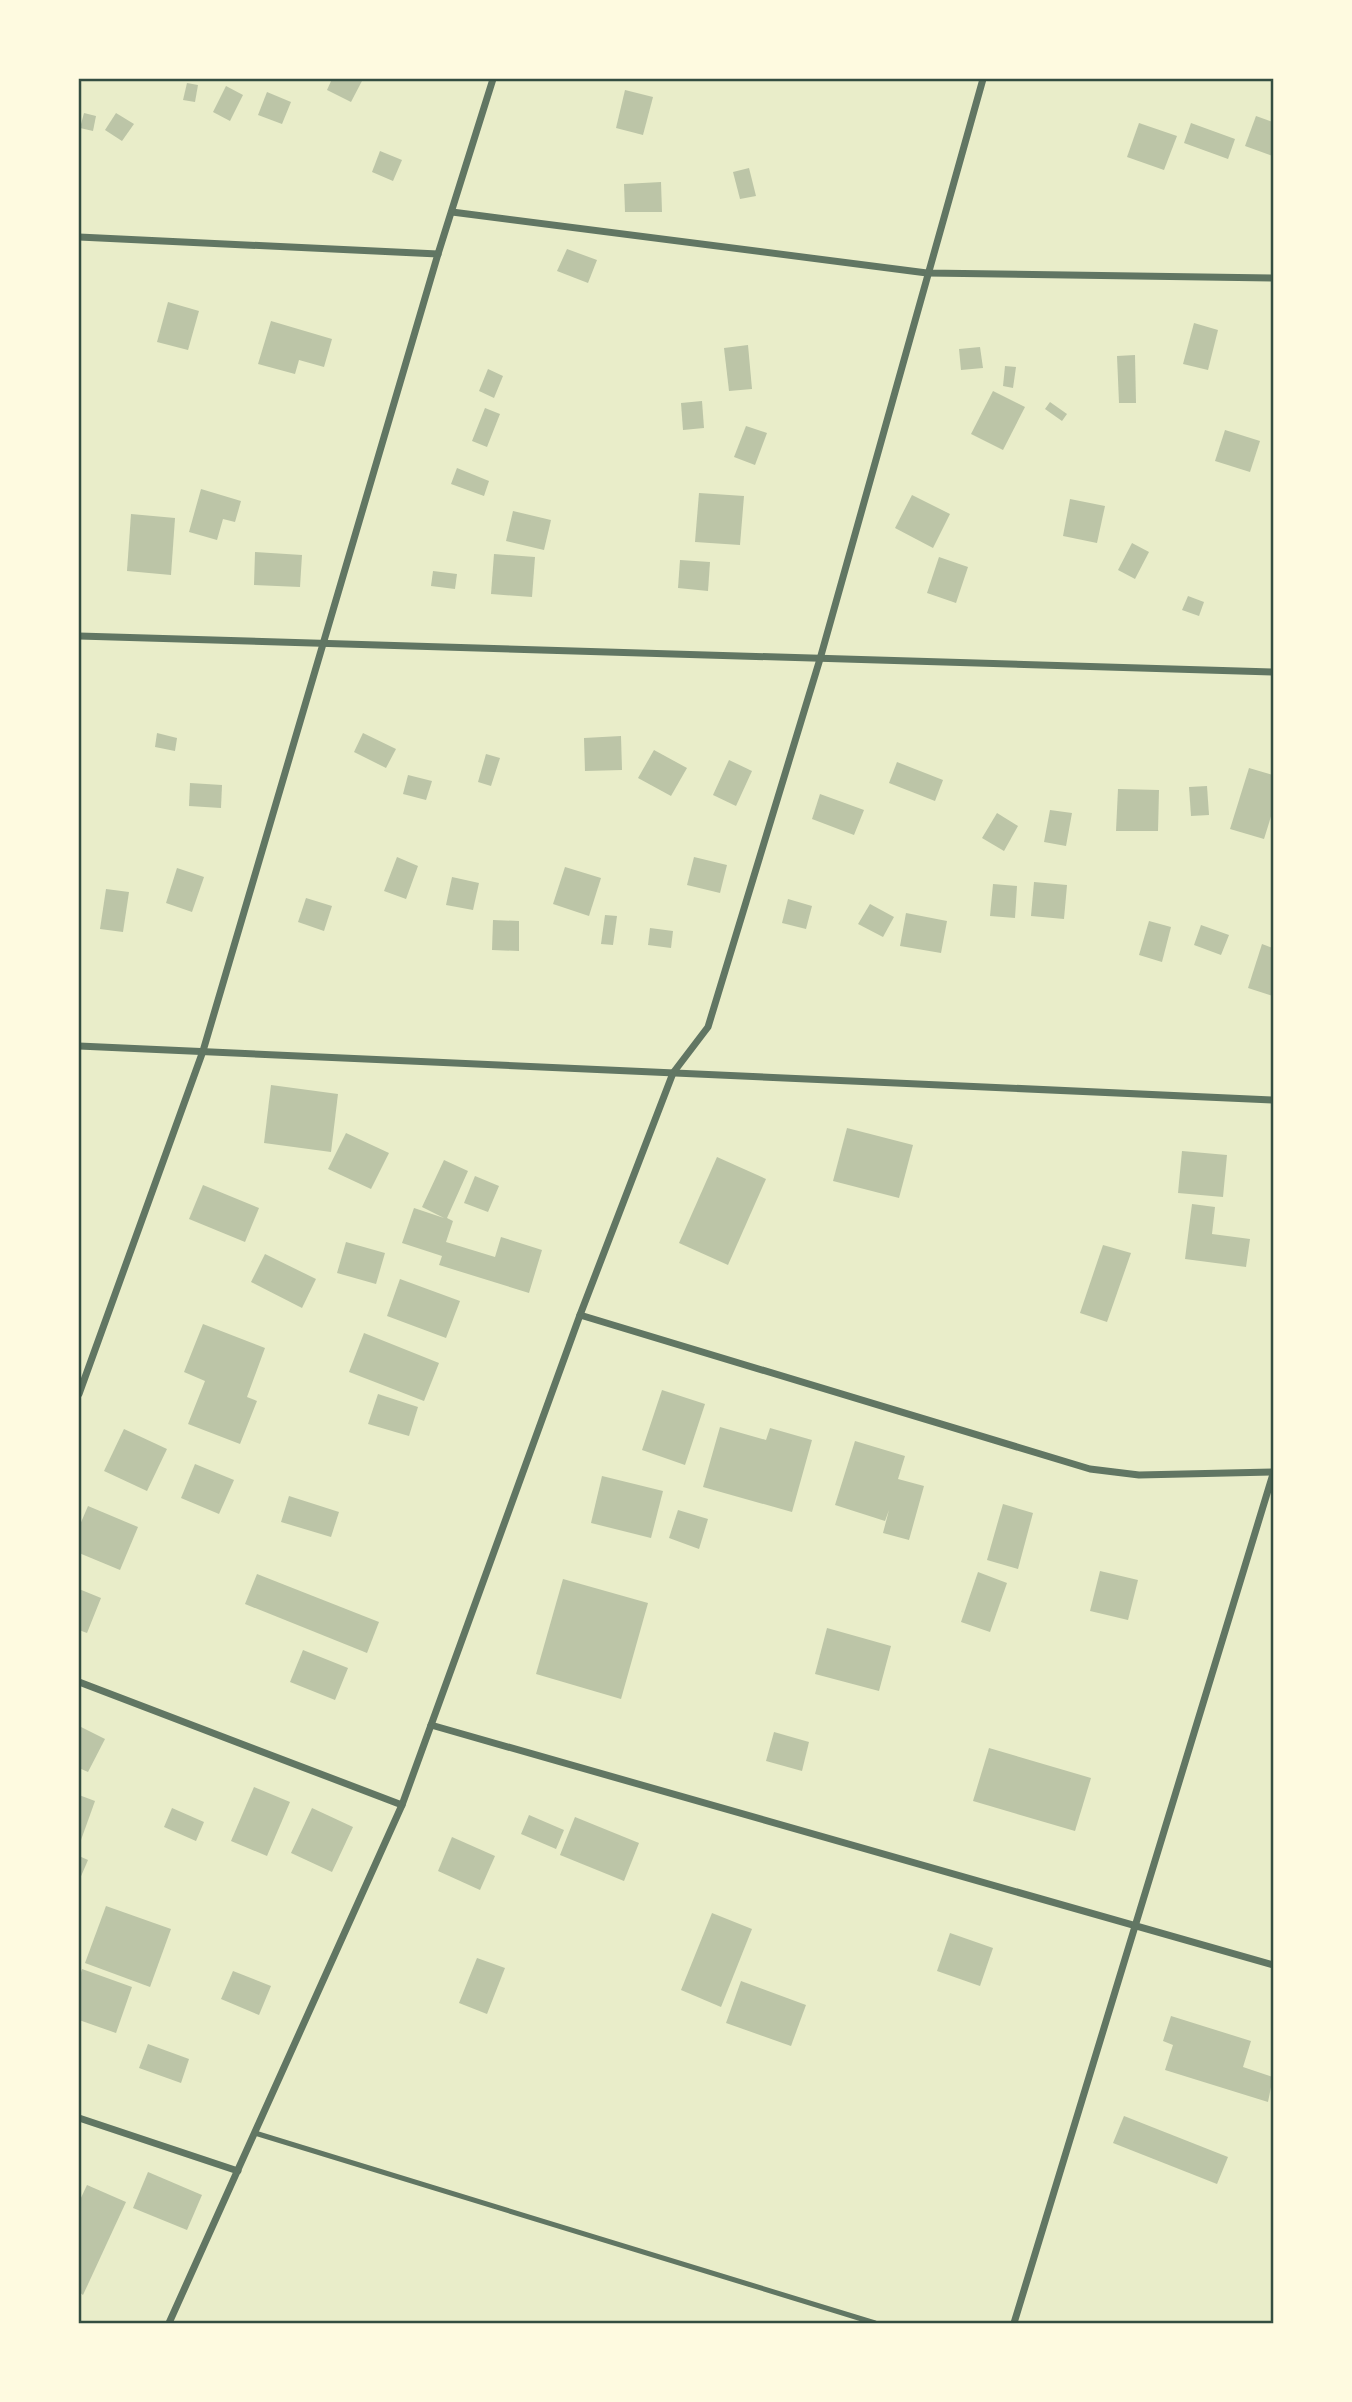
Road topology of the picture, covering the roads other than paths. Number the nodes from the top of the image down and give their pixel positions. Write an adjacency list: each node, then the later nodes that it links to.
1 (493, 79): 3 (street)
2 (983, 79): 6 (street)
3 (452, 212): 5 (street); 6 (street)
4 (79, 237): 5 (street)
5 (438, 254): 9 (street)
6 (927, 274): 7 (street); 10 (street)
7 (1273, 278)
8 (79, 636): 9 (street)
9 (323, 643): 10 (street); 13 (street)
10 (820, 659): 11 (street); 14 (street)
11 (1273, 672)
12 (79, 1046): 13 (street)
13 (203, 1051): 14 (street); 17 (street)
14 (673, 1073): 15 (street); 16 (street)
15 (1273, 1100)
16 (580, 1315): 18 (street); 20 (street)
17 (79, 1394)
18 (1273, 1473): 22 (street)
19 (79, 1682): 21 (street)
20 (431, 1725): 21 (street); 22 (street)
21 (402, 1805): 25 (street)
22 (1136, 1927): 23 (street); 29 (street)
23 (1273, 1965)
24 (79, 2118): 26 (street)
25 (255, 2133): 26 (street); 28 (lane)
26 (238, 2171): 27 (street)
27 (169, 2323)
28 (875, 2323)
29 (1014, 2323)

